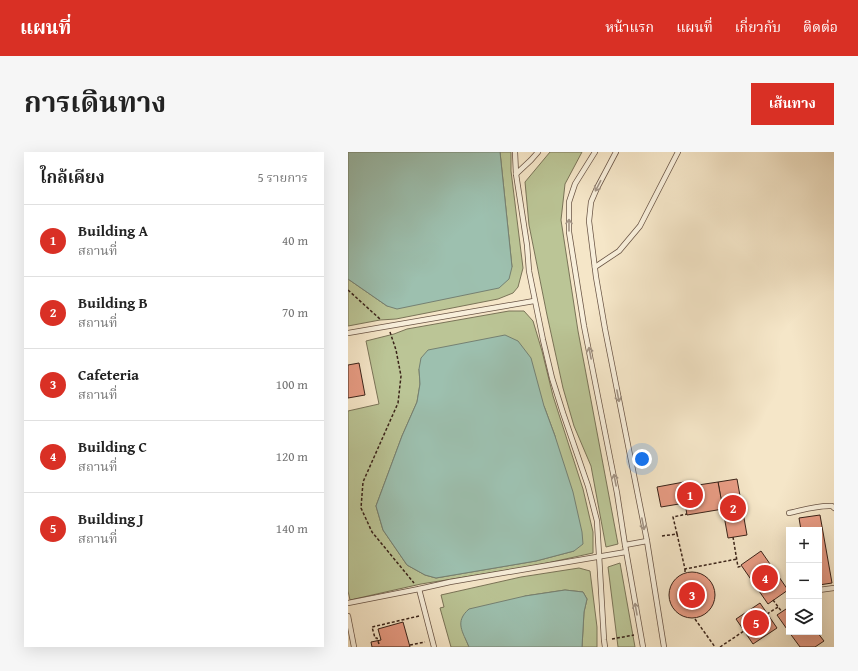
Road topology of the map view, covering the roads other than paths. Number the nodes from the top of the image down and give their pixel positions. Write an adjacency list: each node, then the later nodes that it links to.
1 (515, 152): 6 (lane)
2 (538, 152): 6 (lane)
3 (595, 152): 13 (lane, one-way to 3)
4 (616, 152): 7 (lane, one-way to 7)
5 (678, 152): 7 (lane)
6 (516, 174): 8 (lane)
7 (595, 267): 12 (lane, one-way to 12)
8 (534, 301): 9 (lane); 15 (lane)
9 (348, 334)
10 (834, 508): 11 (lane)
11 (789, 513)
12 (647, 541): 13 (lane); 25 (lane)
13 (625, 545): 14 (lane)
14 (626, 552): 15 (lane); 24 (lane, one-way to 14)
15 (599, 557): 17 (lane); 23 (lane)
16 (834, 588): 18 (lane)
17 (419, 590): 19 (lane); 22 (lane)
18 (822, 590)
19 (348, 602)
20 (348, 616): 21 (lane)
21 (354, 647)
22 (434, 647)
23 (605, 647)
24 (643, 647)
25 (664, 647)

